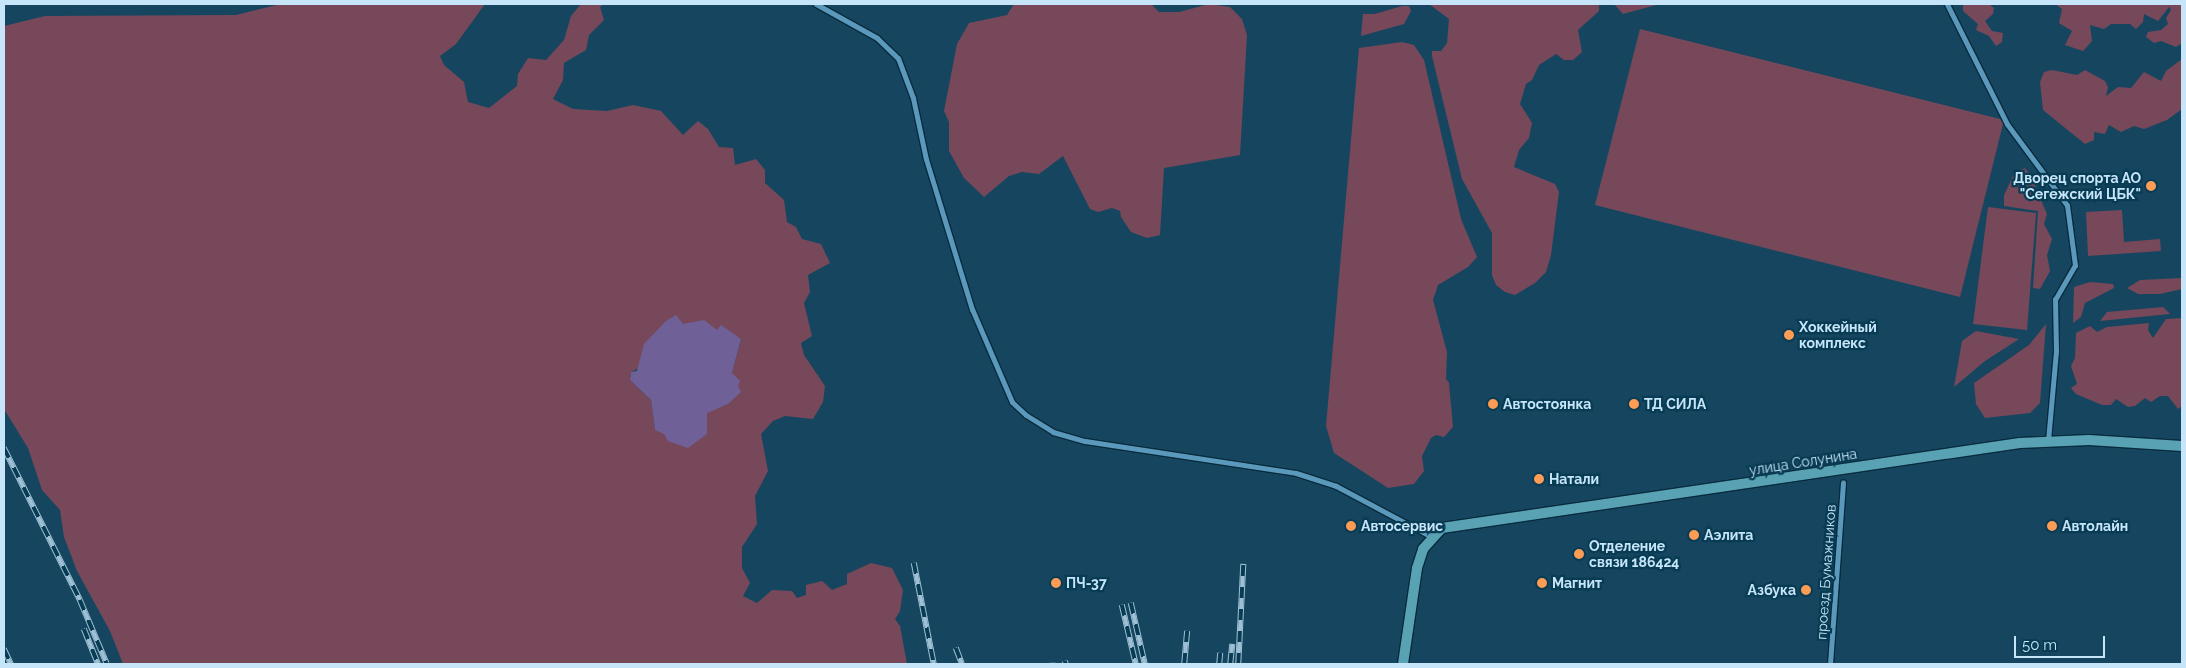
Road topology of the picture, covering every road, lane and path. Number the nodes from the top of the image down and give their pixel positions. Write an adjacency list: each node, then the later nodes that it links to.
1 (816, 4): 6 (street)
2 (1947, 4): 3 (street)
3 (2048, 440): 4 (street, улица Солунина); 6 (street, улица Солунина)
4 (2182, 446)
5 (1843, 482): 8 (street, проезд Бумажников)
6 (1432, 537): 7 (street)
7 (1403, 664)
8 (1830, 664)

